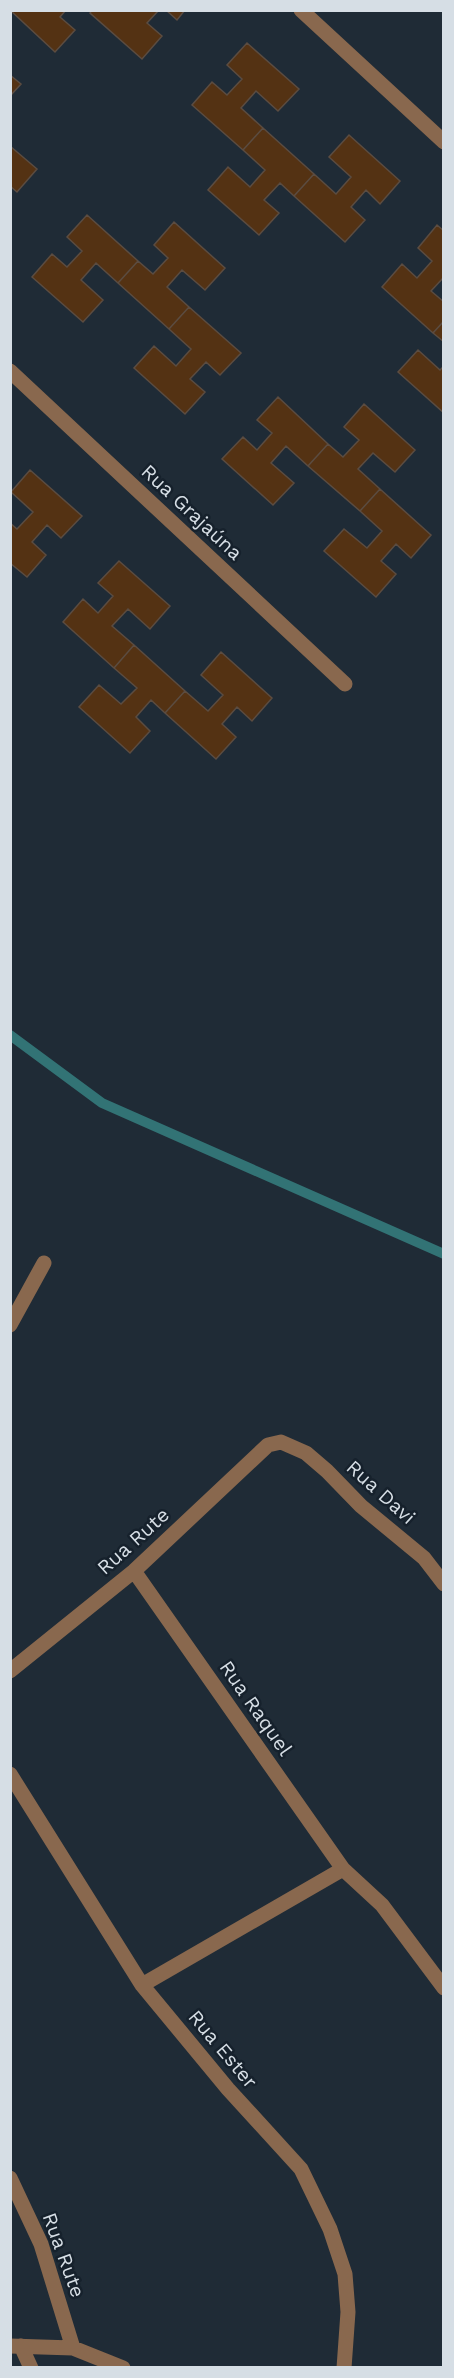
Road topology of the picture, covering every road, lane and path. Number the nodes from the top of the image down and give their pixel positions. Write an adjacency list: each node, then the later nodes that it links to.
1 (301, 10): 2 (street)
2 (444, 142)
3 (10, 371): 4 (street, Rua Grajaúna)
4 (345, 684)
5 (44, 1263): 6 (street)
6 (10, 1325)
7 (281, 1442): 8 (street, Rua Rute); 9 (street, Rua Davi)
8 (134, 1571): 10 (street, Rua Rute); 12 (street, Rua Raquel)
9 (444, 1584)
10 (10, 1671)
11 (10, 1774): 13 (street, Rua Ester)
12 (343, 1869): 13 (street); 14 (street, Rua Raquel)
13 (142, 1985): 20 (street, Rua Ester)
14 (444, 1988)
15 (10, 2178): 17 (street, Rua Rute)
16 (16, 2346): 17 (street); 18 (street)
17 (73, 2348): 19 (street)
18 (31, 2367)
19 (123, 2367)
20 (344, 2367)

